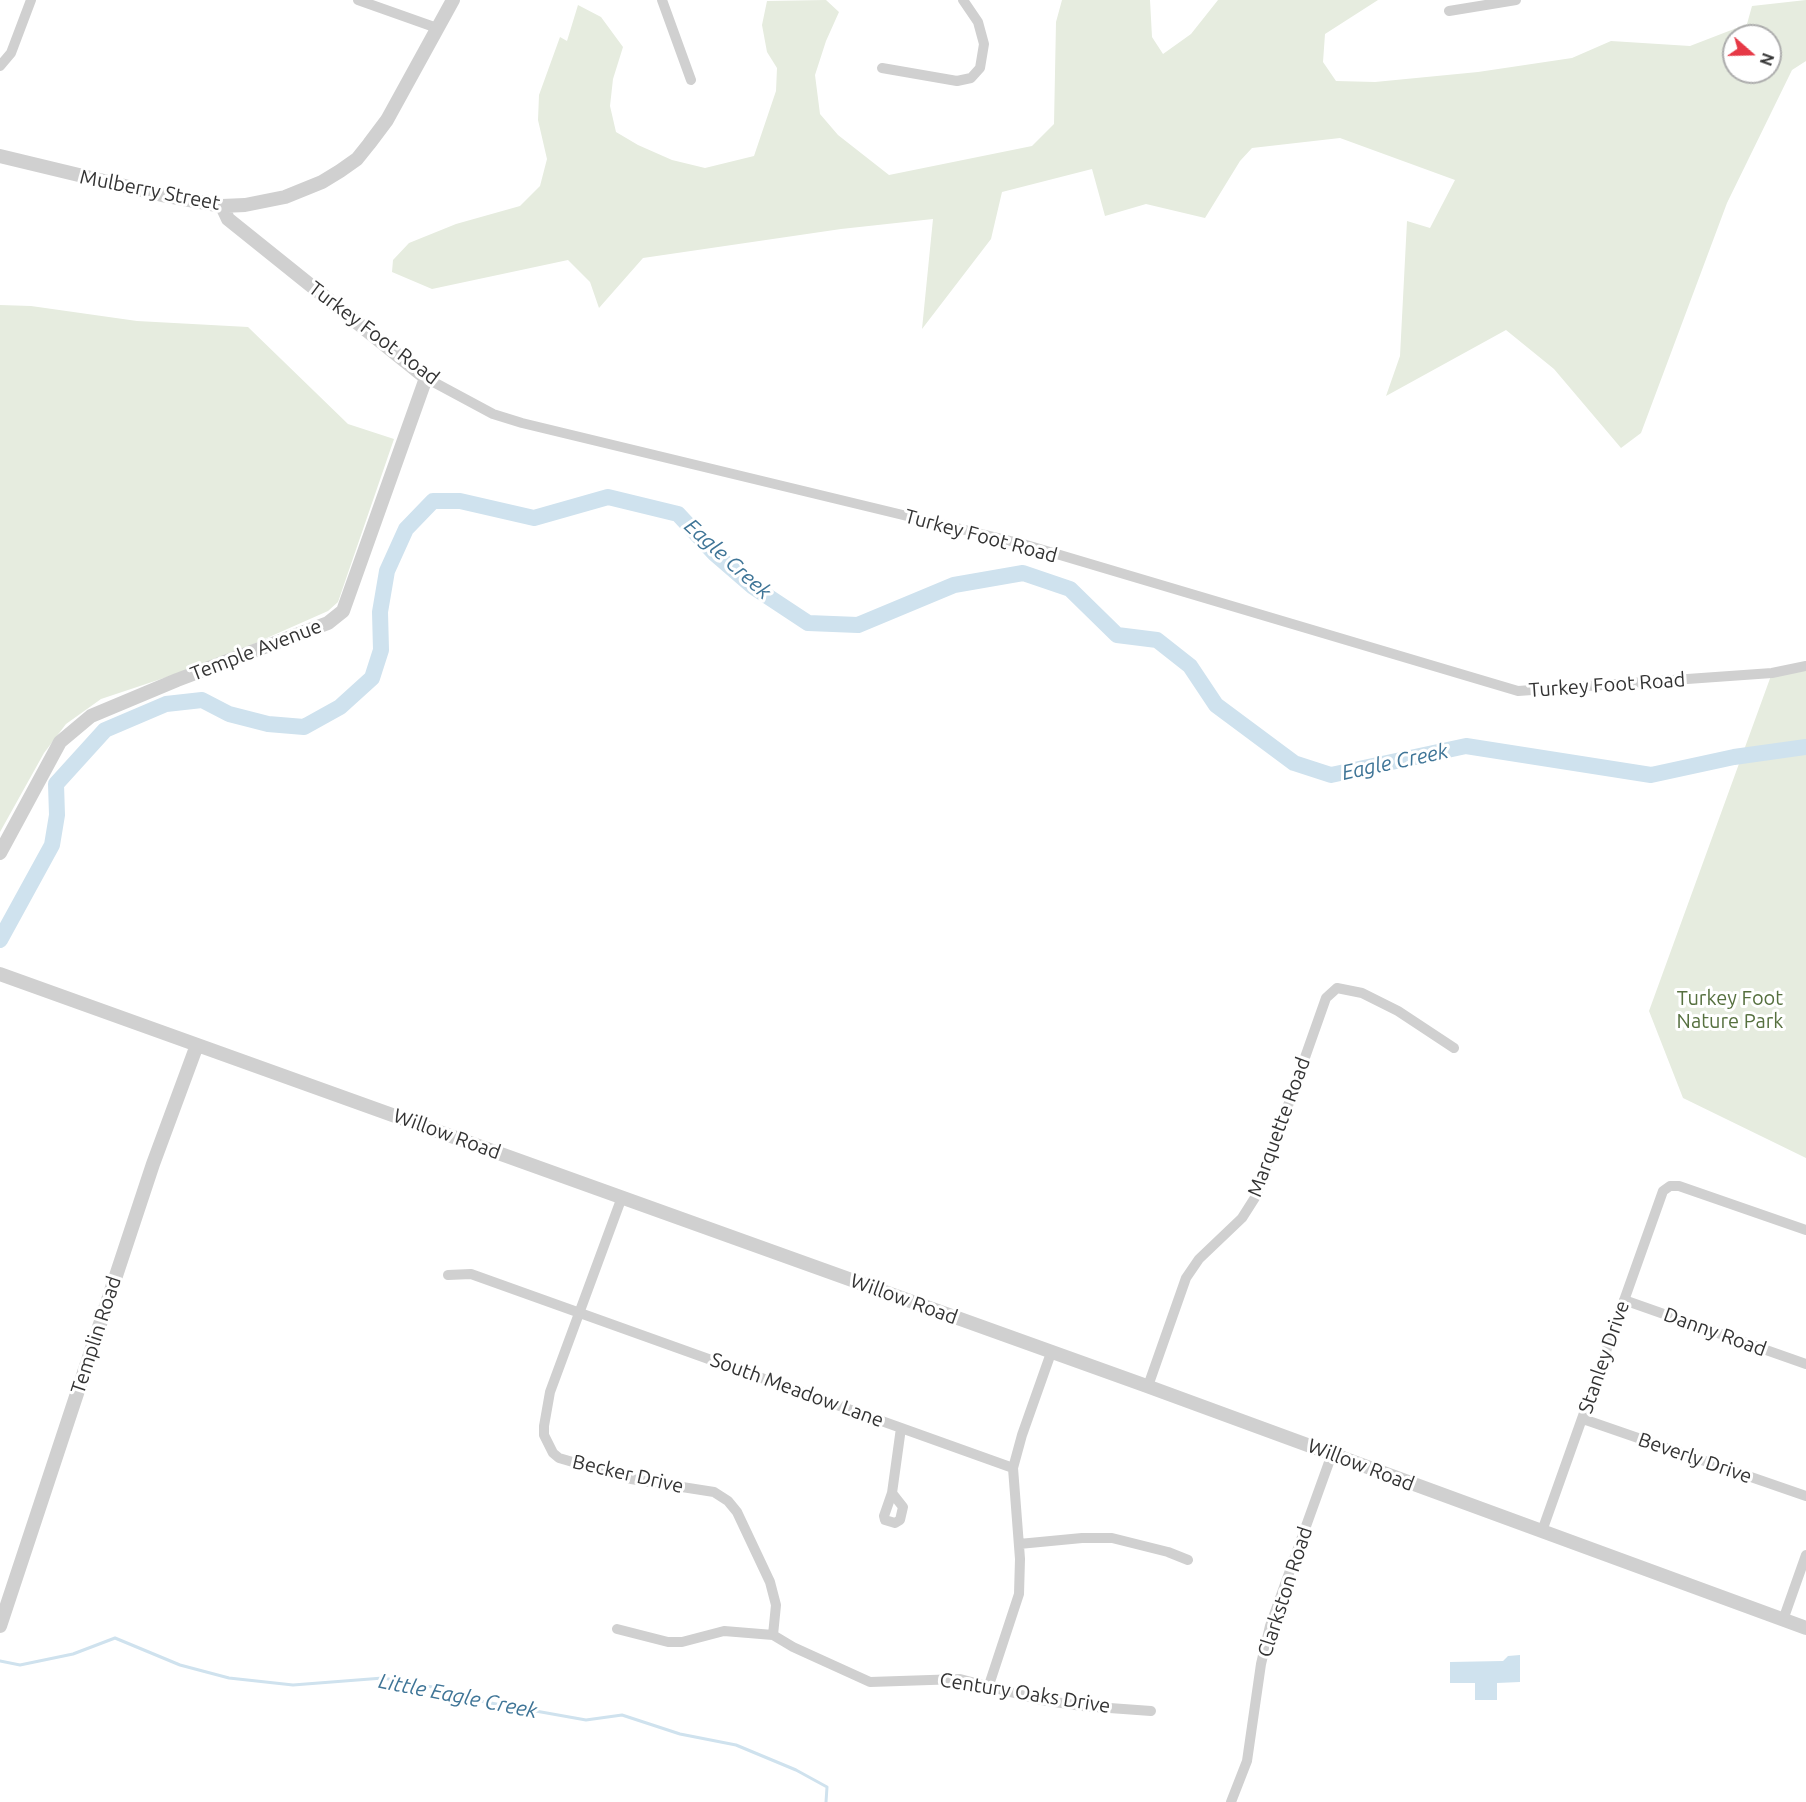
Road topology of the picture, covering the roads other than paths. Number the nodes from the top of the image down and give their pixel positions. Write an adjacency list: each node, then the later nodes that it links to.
1 (31, 0): 9 (street)
2 (358, 0): 8 (street)
3 (453, 0): 8 (street, Mulberry Street)
4 (662, 0): 11 (street)
5 (963, 0): 10 (street)
6 (1516, 0): 7 (street)
7 (1449, 11)
8 (437, 28): 13 (street, Mulberry Street)
9 (0, 66)
10 (882, 68)
11 (691, 80)
12 (0, 156): 13 (street, Mulberry Street)
13 (222, 206): 14 (street, Turkey Foot Road)
14 (426, 378): 15 (street, Turkey Foot Road); 16 (street, Temple Avenue)
15 (1806, 666)
16 (0, 853)
17 (0, 974): 18 (street, Willow Road)
18 (196, 1045): 20 (street, Willow Road); 39 (street, Templin Road)
19 (1454, 1048): 27 (street, Marquette Road)
20 (622, 1197): 24 (street, Becker Drive); 25 (street, Willow Road)
21 (1806, 1230): 23 (street, Stanley Drive)
22 (448, 1275): 24 (street, South Meadow Lane)
23 (1624, 1299): 26 (street, Danny Road); 28 (street, Stanley Drive)
24 (580, 1312): 29 (street, South Meadow Lane); 42 (street, Becker Drive)
25 (1051, 1353): 27 (street, Willow Road); 31 (street)
26 (1806, 1364)
27 (1148, 1386): 30 (street, Willow Road)
28 (1583, 1419): 33 (street, Beverly Drive); 34 (street, Stanley Drive)
29 (900, 1428): 31 (street, South Meadow Lane); 32 (street)
30 (1332, 1454): 34 (street, Willow Road); 45 (street, Clarkston Road)
31 (1013, 1468): 35 (street)
32 (892, 1492)
33 (1806, 1496)
34 (1542, 1531): 38 (street, Willow Road)
35 (1019, 1544): 37 (street); 43 (street)
36 (1806, 1555): 38 (street)
37 (1188, 1560)
38 (1782, 1620): 40 (street, Willow Road)
39 (0, 1626)
40 (1806, 1628)
41 (617, 1629): 42 (street)
42 (773, 1631): 43 (street, Century Oaks Drive)
43 (989, 1685): 44 (street, Century Oaks Drive)
44 (1151, 1711)
45 (1231, 1802)

